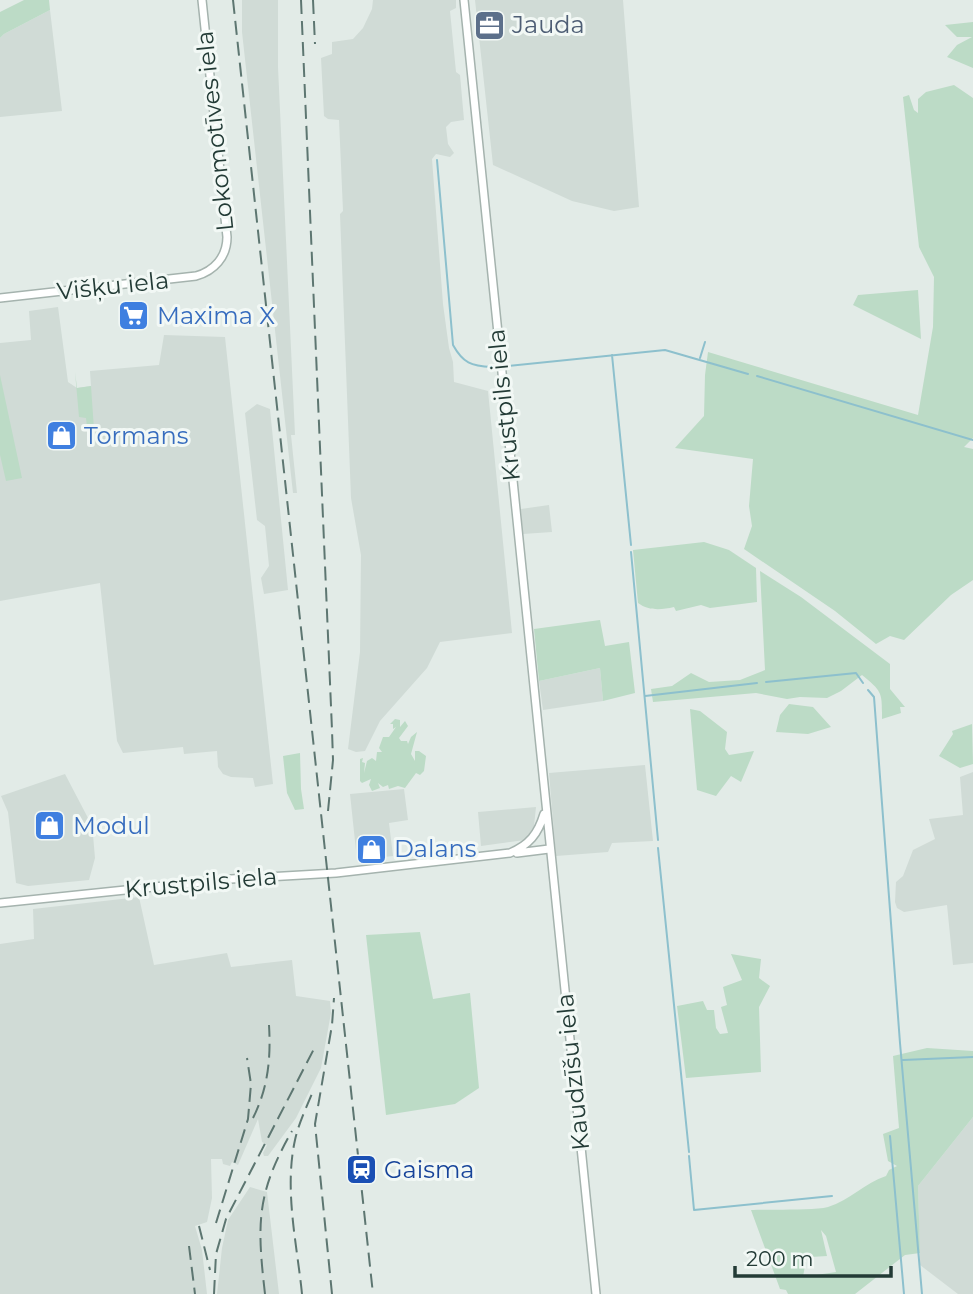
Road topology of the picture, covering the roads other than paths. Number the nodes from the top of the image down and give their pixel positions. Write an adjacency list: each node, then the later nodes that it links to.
1 (202, 0): 3 (street, Lokomotīves iela)
2 (464, 0): 5 (street, Krustpils iela)
3 (220, 260): 4 (street, Višķu iela)
4 (0, 298)
5 (545, 810): 6 (street, Krustpils iela); 7 (street)
6 (549, 849): 7 (street, Krustpils iela); 9 (street, Kaudzīšu iela)
7 (510, 853): 8 (street, Krustpils iela)
8 (0, 903)
9 (596, 1294)

